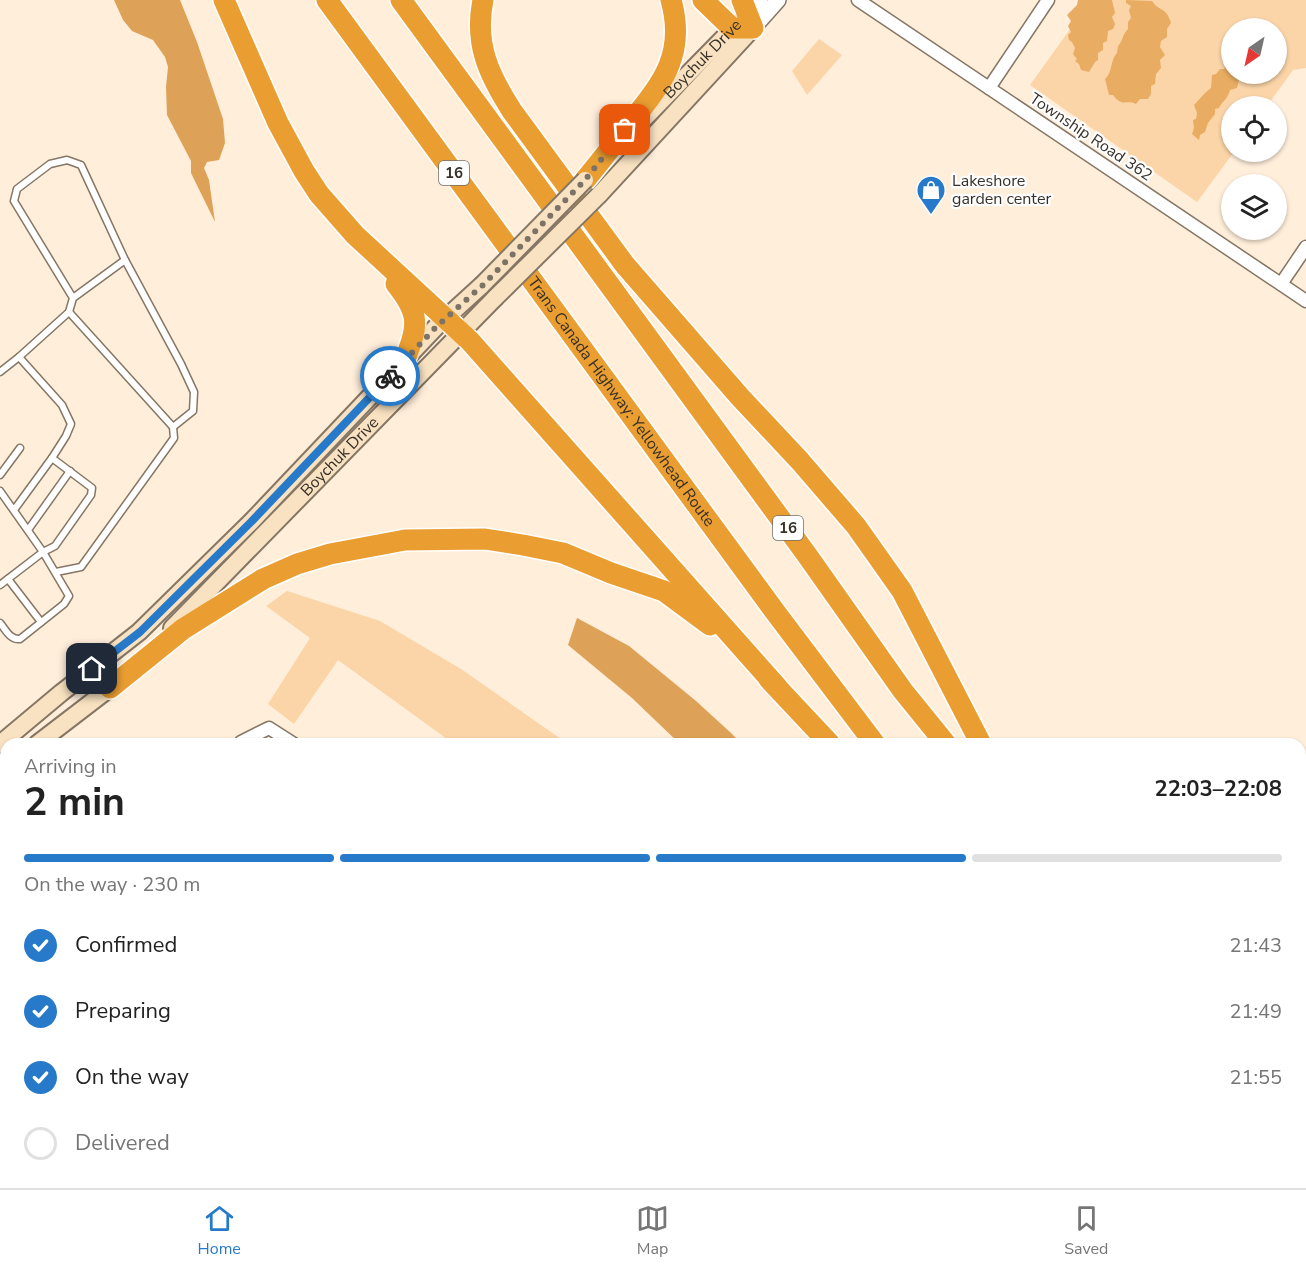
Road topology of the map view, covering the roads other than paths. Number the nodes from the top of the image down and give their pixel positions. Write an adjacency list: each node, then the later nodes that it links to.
1 (224, 0): 13 (highway)
2 (327, 0): 45 (highway, Trans Canada Highway: Yellowhead Route / 16)
3 (401, 0): 46 (highway, 16)
4 (483, 0): 47 (highway)
5 (672, 0): 12 (highway)
6 (703, 0): 10 (highway)
7 (778, 0): 10 (street, Boychuk Drive)
8 (858, 0): 11 (street, Township Road 362)
9 (1048, 0): 11 (street)
10 (747, 14): 12 (main road, Boychuk Drive)
11 (989, 88): 16 (street, Township Road 362)
12 (592, 188): 20 (main road, Boychuk Drive, bridge); 20 (main road, Boychuk Drive, bridge)
13 (355, 235): 20 (highway); 22 (highway)
14 (1306, 247): 16 (street)
15 (124, 260): 17 (lane); 17 (lane); 24 (lane)
16 (1281, 284): 18 (street, Township Road 362)
17 (73, 298): 19 (lane)
18 (1306, 301)
19 (69, 312): 21 (lane); 24 (lane)
20 (453, 326): 22 (main road, Boychuk Drive); 38 (highway); 39 (main road, Boychuk Drive)
21 (19, 357): 23 (lane); 26 (lane)
22 (404, 362): 40 (main road, Boychuk Drive)
23 (0, 372)
24 (173, 427): 33 (lane)
25 (20, 448): 28 (lane)
26 (52, 458): 27 (lane); 30 (lane)
27 (70, 471): 31 (lane); 32 (lane)
28 (0, 475)
29 (0, 491): 30 (lane)
30 (14, 510): 31 (lane)
31 (28, 530): 32 (lane)
32 (43, 552): 33 (lane); 34 (lane)
33 (56, 572): 36 (lane)
34 (8, 579): 35 (lane); 36 (lane)
35 (0, 585)
36 (41, 622): 37 (lane)
37 (0, 623)
38 (777, 687): 39 (highway); 44 (highway)
39 (110, 688): 41 (main road, Boychuk Drive)
40 (7, 738)
41 (46, 738)
42 (249, 738): 43 (street)
43 (285, 738)
44 (824, 738)
45 (870, 738)
46 (941, 738)
47 (978, 738)

